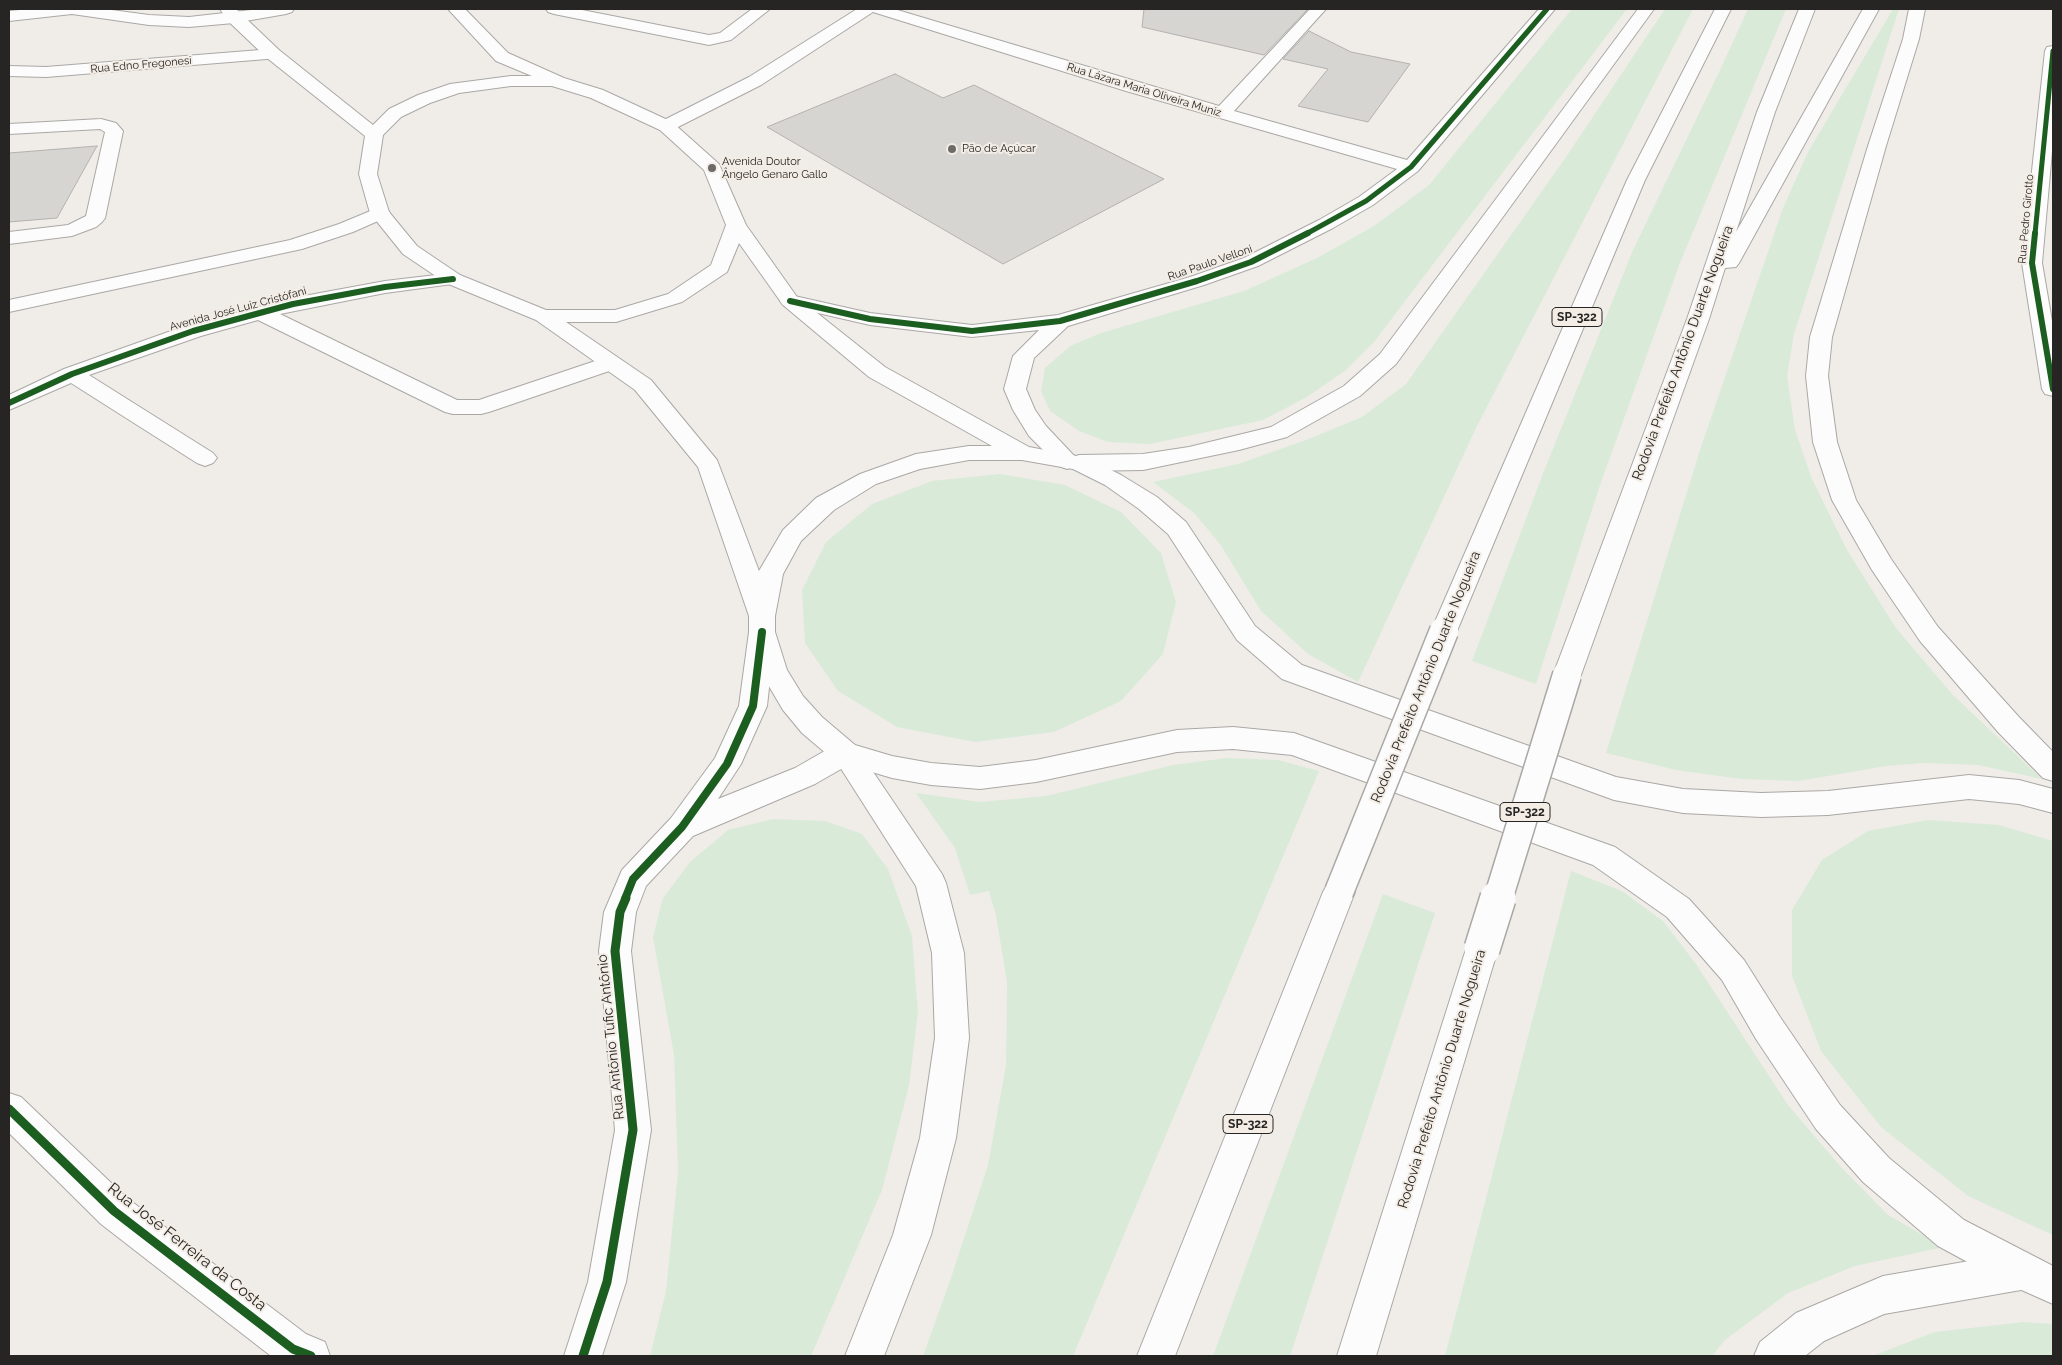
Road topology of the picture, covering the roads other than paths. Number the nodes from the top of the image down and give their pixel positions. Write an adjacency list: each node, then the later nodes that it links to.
1 (72, 9): 15 (main road); 16 (main road)
2 (286, 9): 15 (main road)
3 (456, 9): 20 (main road)
4 (554, 9): 5 (main road)
5 (762, 9)
6 (867, 9): 22 (main road)
7 (878, 9): 21 (main road, Rua Lázara Maria Oliveira Muniz)
8 (1318, 9): 21 (main road)
9 (1547, 9): 25 (main road, Rua Paulo Velloni)
10 (1646, 9): 42 (main road)
11 (1723, 9): 53 (main road, Rodovia Prefeito Antônio Duarte Nogueira / SP-322, bridge)
12 (1807, 9): 34 (main road, Rodovia Prefeito Antônio Duarte Nogueira / SP-322)
13 (1871, 9): 34 (main road)
14 (1917, 9): 45 (main road)
15 (231, 13): 18 (main road)
16 (9, 16)
17 (2053, 51): 38 (main road, Rua Pedro Girotto)
18 (273, 54): 19 (main road, Rua Edno Fregonesi); 24 (main road)
19 (9, 71)
20 (558, 82): 22 (main road); 24 (main road)
21 (1222, 114): 25 (main road, Rua Lázara Maria Oliveira Muniz)
22 (666, 126): 27 (main road)
23 (9, 129): 28 (main road)
24 (374, 134): 26 (main road)
25 (1411, 167): 35 (main road, Rua Paulo Velloni)
26 (380, 213): 29 (main road); 31 (main road)
27 (736, 225): 30 (main road); 33 (main road)
28 (9, 238)
29 (453, 279): 32 (main road, Avenida José Luiz Cristófani); 33 (main road)
30 (790, 301): 35 (main road, Rua Paulo Velloni); 40 (main road)
31 (9, 306)
32 (261, 312): 36 (main road); 37 (main road, Avenida José Luiz Cristófani)
33 (543, 316): 36 (main road)
34 (1698, 319): 54 (main road, Rodovia Prefeito Antônio Duarte Nogueira / SP-322, bridge)
35 (1060, 321): 42 (main road, Rua Paulo Velloni)
36 (610, 363): 43 (main road)
37 (72, 374): 39 (main road, Avenida José Luiz Cristófani); 41 (main road)
38 (2053, 389)
39 (9, 403)
40 (1022, 453): 42 (main road); 43 (main road)
41 (205, 458)
42 (1073, 462): 46 (main road)
43 (762, 624): 44 (main road); 47 (main road, Rua Antônio Tufic Antônio)
44 (845, 753): 47 (main road, Rua Antônio Tufic Antônio); 49 (main road); 52 (main road)
45 (2053, 770)
46 (2053, 801)
47 (682, 827): 51 (main road, Rua Antônio Tufic Antônio)
48 (9, 1108): 50 (main road, Rua José Ferreira da Costa)
49 (2037, 1278): 55 (main road)
50 (311, 1356)
51 (583, 1356)
52 (864, 1356)
53 (1156, 1356)
54 (1356, 1356)
55 (1774, 1356)

